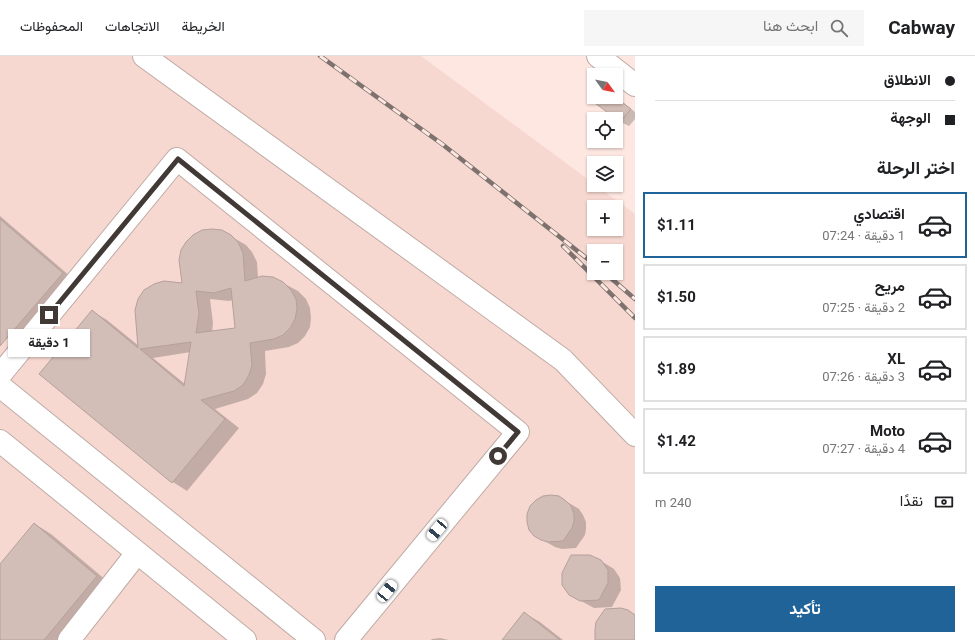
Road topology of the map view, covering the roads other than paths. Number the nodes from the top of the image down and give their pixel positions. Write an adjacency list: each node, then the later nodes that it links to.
1 (144, 56): 6 (lane)
2 (598, 56): 3 (lane)
3 (635, 85)
4 (0, 375): 12 (lane)
5 (0, 386): 11 (lane)
6 (635, 435)
7 (0, 441): 8 (lane)
8 (137, 553): 9 (lane); 10 (lane)
9 (69, 640)
10 (245, 640)
11 (314, 640)
12 (346, 640)

